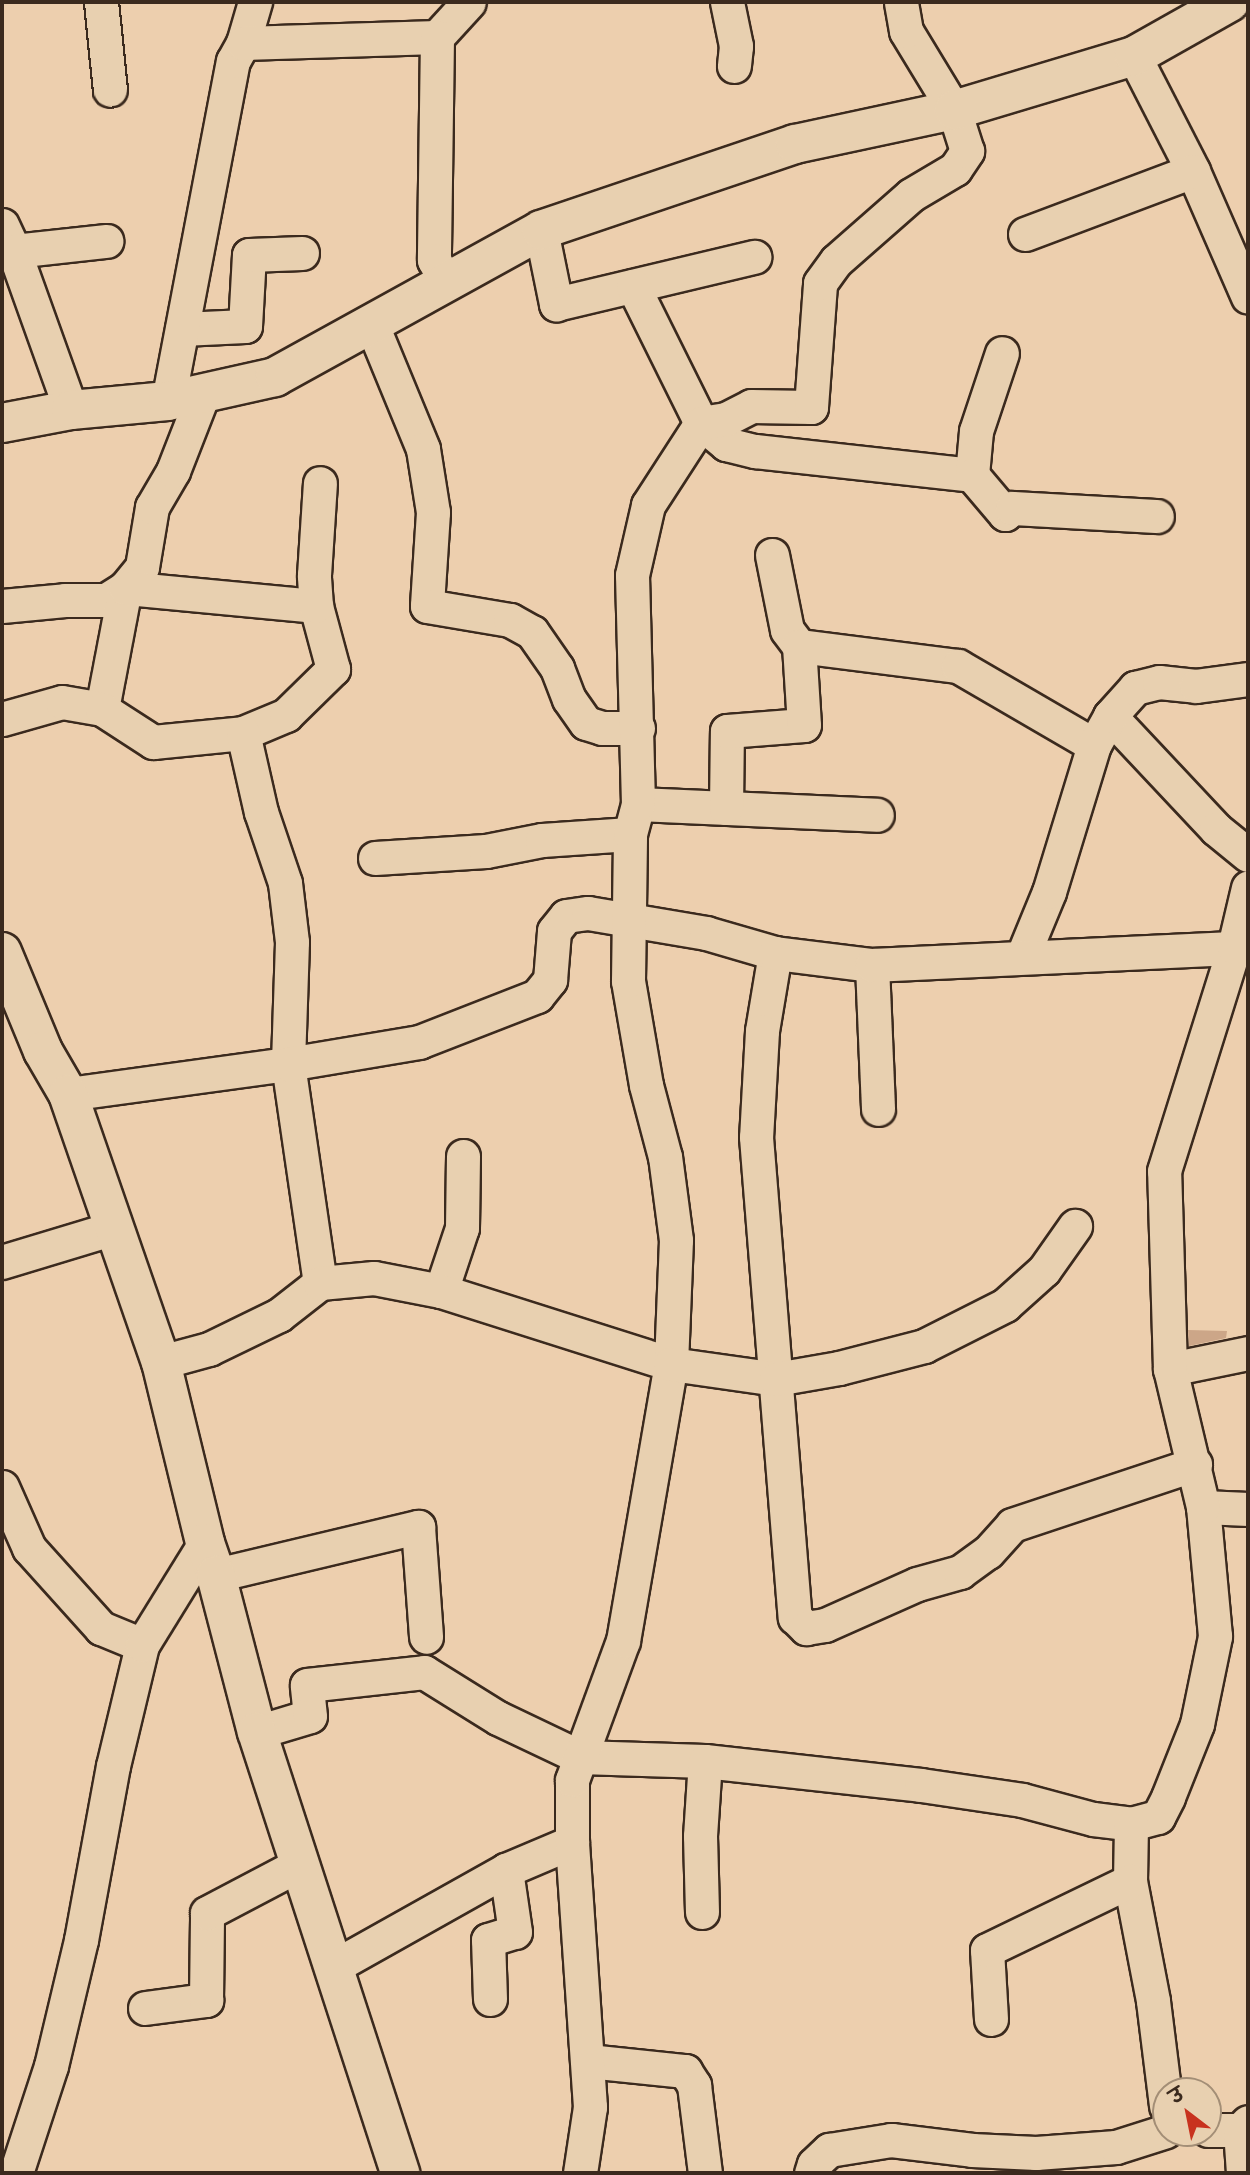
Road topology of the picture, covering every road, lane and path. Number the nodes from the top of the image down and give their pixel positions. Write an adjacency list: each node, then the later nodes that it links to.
1 (101, 2): 11 (street)
2 (255, 2): 8 (street)
3 (469, 2): 7 (street)
4 (727, 2): 10 (street)
5 (901, 2): 12 (street)
6 (1230, 2): 9 (street)
7 (437, 37): 8 (street); 20 (street)
8 (243, 43): 24 (street)
9 (1134, 56): 12 (street); 13 (street)
10 (734, 66)
11 (110, 90)
12 (954, 110): 14 (street); 29 (street)
13 (1193, 171): 15 (street); 22 (street)
14 (541, 230): 20 (street); 21 (street)
15 (1026, 234)
16 (8, 238): 17 (street); 27 (street)
17 (106, 240)
18 (302, 253): 24 (street)
19 (754, 257): 21 (street)
20 (447, 283): 23 (street)
21 (633, 286): 29 (street)
22 (1248, 297)
23 (372, 326): 26 (street); 41 (street)
24 (182, 328): 26 (street)
25 (1002, 353): 30 (street)
26 (185, 398): 27 (street); 34 (street)
27 (71, 410): 28 (street)
28 (2, 423)
29 (701, 423): 30 (street); 41 (street)
30 (972, 475): 32 (street)
31 (320, 483): 36 (street)
32 (1157, 516)
33 (772, 555): 37 (street)
34 (125, 588): 35 (street); 36 (street); 39 (street)
35 (2, 606)
36 (316, 606): 43 (street)
37 (799, 646): 42 (street); 44 (street)
38 (1248, 679): 42 (street)
39 (102, 709): 40 (street); 43 (street)
40 (2, 719)
41 (638, 728): 46 (street)
42 (1102, 730): 47 (street); 53 (street)
43 (243, 733): 56 (street)
44 (726, 808): 45 (street); 46 (street)
45 (877, 815)
46 (634, 819): 48 (street); 50 (street)
47 (1248, 855)
48 (375, 858)
49 (1248, 888): 51 (street)
50 (631, 920): 52 (street); 56 (street); 67 (street)
51 (1241, 947): 53 (street); 68 (street)
52 (775, 953): 54 (street); 69 (street)
53 (1023, 955): 54 (street)
54 (872, 965): 58 (street)
55 (5, 966): 57 (street)
56 (288, 1064): 57 (street); 63 (street)
57 (68, 1094): 61 (street)
58 (878, 1109)
59 (463, 1156): 64 (street)
60 (1075, 1226): 69 (street)
61 (114, 1228): 62 (street); 66 (street)
62 (2, 1262)
63 (320, 1283): 64 (street); 66 (street)
64 (441, 1290): 67 (street)
65 (1248, 1353): 68 (street)
66 (161, 1362): 75 (street)
67 (671, 1364): 69 (street); 79 (street)
68 (1170, 1369): 70 (street)
69 (776, 1379): 70 (street)
70 (1195, 1464): 72 (street)
71 (2, 1487): 74 (street)
72 (1203, 1507): 73 (street); 81 (street)
73 (1248, 1509)
74 (15, 1549): 77 (street)
75 (211, 1559): 76 (street); 77 (street); 78 (street)
76 (426, 1637)
77 (142, 1645): 96 (street)
78 (257, 1732): 79 (street); 83 (street)
79 (579, 1757): 80 (street); 82 (street)
80 (705, 1761): 81 (street); 86 (street)
81 (1131, 1824): 85 (street)
82 (572, 1842): 84 (street); 91 (street)
83 (300, 1864): 87 (street); 89 (street)
84 (506, 1870): 87 (street); 88 (street)
85 (1130, 1881): 90 (street); 92 (street)
86 (702, 1912)
87 (333, 1967): 97 (street)
88 (490, 1999)
89 (145, 2008)
90 (991, 2019)
91 (588, 2061): 98 (street); 99 (street)
92 (1162, 2077)
93 (1232, 2127): 101 (street)
94 (1152, 2135): 95 (street)
95 (1036, 2163): 100 (street)
96 (16, 2173)
97 (400, 2173)
98 (580, 2173)
99 (705, 2173)
100 (811, 2173)
101 (1243, 2173)

